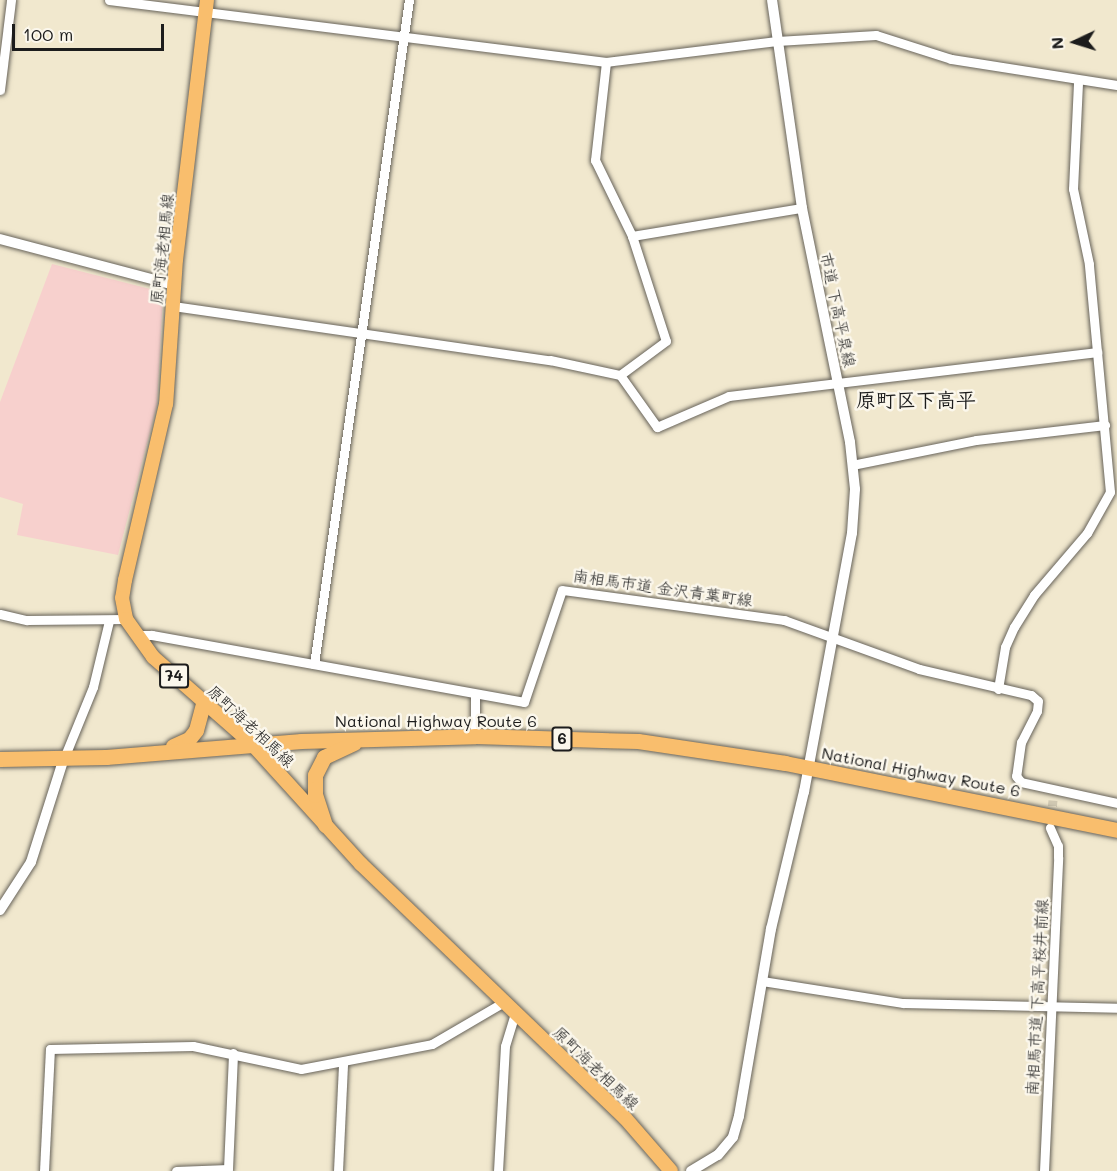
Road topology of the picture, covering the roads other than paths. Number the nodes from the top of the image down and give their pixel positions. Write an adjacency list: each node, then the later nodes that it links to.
1 (11, 0): 11 (street)
2 (109, 0): 5 (street)
3 (409, 0): 6 (street)
4 (772, 0): 7 (street, 市道 下高平泉線)
5 (207, 6): 6 (street); 15 (main road, 原町海老相馬線 / 74)
6 (405, 36): 8 (street); 17 (street)
7 (777, 41): 8 (street); 9 (street); 12 (street, 市道 下高平泉線)
8 (606, 62): 13 (street)
9 (1078, 81): 10 (street); 18 (street)
10 (1117, 85)
11 (0, 90)
12 (801, 208): 13 (street); 20 (street, 市道 下高平泉線)
13 (632, 236): 19 (street)
14 (0, 239): 15 (street)
15 (174, 285): 16 (main road, 原町海老相馬線 / 74)
16 (173, 306): 17 (street); 24 (main road, 原町海老相馬線 / 74)
17 (363, 333): 19 (street); 28 (street)
18 (1097, 352): 20 (street); 21 (street)
19 (620, 375): 20 (street)
20 (838, 382): 22 (street, 市道 下高平泉線)
21 (1105, 425): 22 (street); 29 (street)
22 (852, 465): 26 (street, 市道 下高平泉線)
23 (0, 614): 25 (street)
24 (126, 619): 25 (street); 27 (main road, 原町海老相馬線 / 74)
25 (109, 621): 36 (street)
26 (831, 634): 29 (street, 南相馬市道 金沢青葉町線); 30 (street, 南相馬市道 金沢青葉町線); 38 (street, 市道 下高平泉線)
27 (135, 635): 28 (street, 南相馬市道 金沢青葉町線); 31 (main road, 原町海老相馬線 / 74)
28 (314, 664): 30 (street, 南相馬市道 金沢青葉町線)
29 (998, 688): 39 (street, 南相馬市道 金沢青葉町線)
30 (475, 696): 32 (street)
31 (203, 703): 34 (main road, 原町海老相馬線 / 74); 35 (highway)
32 (475, 736): 33 (highway, National Highway Route 6 / 6); 38 (highway, National Highway Route 6 / 6)
33 (368, 739): 34 (highway, National Highway Route 6 / 6); 42 (highway)
34 (253, 746): 35 (highway, National Highway Route 6 / 6); 42 (main road, 原町海老相馬線 / 74)
35 (159, 750): 36 (highway, National Highway Route 6 / 6)
36 (64, 758): 37 (highway, National Highway Route 6 / 6); 45 (street)
37 (0, 759)
38 (807, 767): 44 (highway, National Highway Route 6 / 6); 46 (street, 市道 下高平泉線)
39 (1055, 790): 40 (street); 41 (street, 南相馬市道 金沢青葉町線)
40 (1053, 801)
41 (1117, 803)
42 (326, 825): 47 (main road, 原町海老相馬線 / 74)
43 (1050, 828): 48 (street, 南相馬市道 下高平桜井前線)
44 (1117, 830)
45 (0, 910)
46 (762, 981): 48 (street); 58 (street, 市道 下高平泉線)
47 (504, 1002): 50 (main road, 原町海老相馬線 / 74); 52 (street)
48 (1051, 1005): 49 (street); 59 (street, 南相馬市道 下高平桜井前線)
49 (1117, 1008)
50 (515, 1013): 56 (street); 57 (main road, 原町海老相馬線 / 74)
51 (233, 1053): 52 (street); 53 (street); 54 (street)
52 (343, 1064): 55 (street)
53 (44, 1171)
54 (176, 1171)
55 (338, 1171)
56 (498, 1171)
57 (671, 1171)
58 (691, 1171)
59 (1044, 1171)

